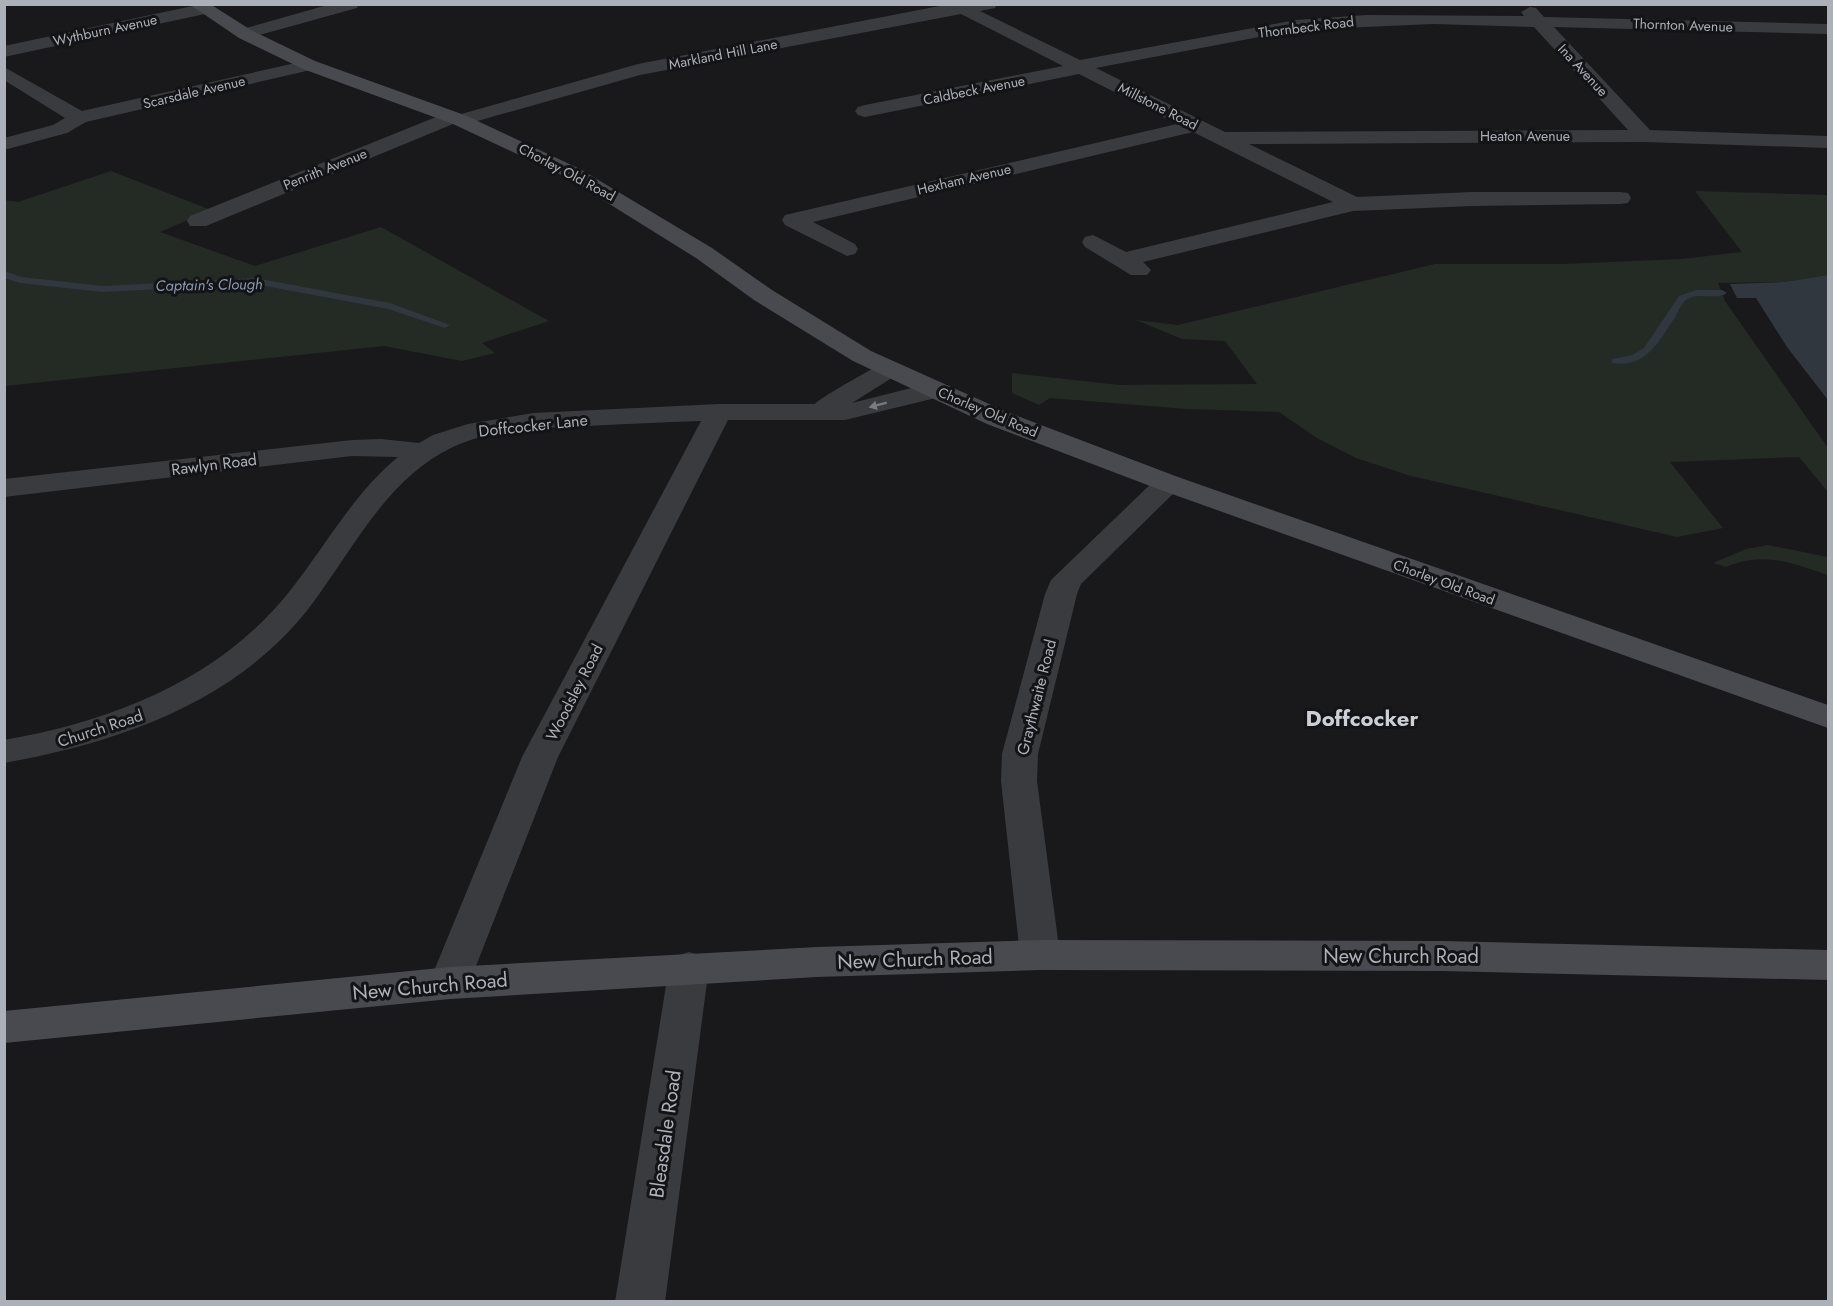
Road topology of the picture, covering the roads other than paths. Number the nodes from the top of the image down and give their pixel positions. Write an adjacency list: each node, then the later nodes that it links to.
1 (351, 4): 10 (street)
2 (989, 4): 5 (street, Markland Hill Lane)
3 (1522, 4): 7 (street, Ina Avenue)
4 (201, 7): 10 (main road, Chorley Old Road); 11 (street, Wythburn Avenue)
5 (960, 7): 13 (street, Millstone Road); 17 (street, Markland Hill Lane)
6 (1281, 9): 8 (street)
7 (1538, 21): 8 (street, Thornbeck Road); 9 (street, Thornton Avenue); 19 (street, Ina Avenue)
8 (1309, 23): 13 (street, Thornbeck Road)
9 (1828, 29)
10 (245, 34): 12 (main road, Chorley Old Road)
11 (4, 52)
12 (309, 65): 16 (street, Scarsdale Avenue); 17 (main road, Chorley Old Road)
13 (1080, 67): 15 (street, Caldbeck Avenue); 18 (street, Millstone Road)
14 (4, 72): 16 (street)
15 (865, 111)
16 (79, 118): 22 (street, Scarsdale Avenue)
17 (456, 119): 25 (street, Penrith Avenue); 28 (main road, Chorley Old Road)
18 (1196, 125): 20 (street, Millstone Road); 27 (street, Hexham Avenue)
19 (1644, 136): 20 (street, Heaton Avenue); 21 (street, Heaton Avenue)
20 (1221, 138): 24 (street, Millstone Road)
21 (1828, 142)
22 (4, 144)
23 (1620, 198): 24 (street, Millstone Road)
24 (1353, 204): 26 (street, Millstone Road)
25 (198, 221)
26 (1093, 242)
27 (847, 249)
28 (889, 369): 29 (main road, Chorley Old Road); 30 (street, Doffcocker Lane)
29 (935, 390): 30 (street, Doffcocker Lane, one-way to 30); 33 (main road, Chorley Old Road)
30 (803, 411): 31 (street, Doffcocker Lane)
31 (719, 412): 32 (street, Doffcocker Lane); 41 (street, Woodsley Road)
32 (423, 452): 34 (street, Rawlyn Road); 35 (street, Doffcocker Lane)
33 (1168, 483): 36 (main road, Chorley Old Road); 38 (street, Graythwaite Road)
34 (4, 488)
35 (190, 691): 37 (street, Church Road)
36 (1828, 717)
37 (4, 752)
38 (1040, 956): 39 (main road, New Church Road); 40 (main road, New Church Road)
39 (1828, 965)
40 (690, 967): 41 (main road, New Church Road); 43 (street, Bleasdale Road)
41 (450, 982): 42 (main road, New Church Road)
42 (4, 1026)
43 (640, 1302)

